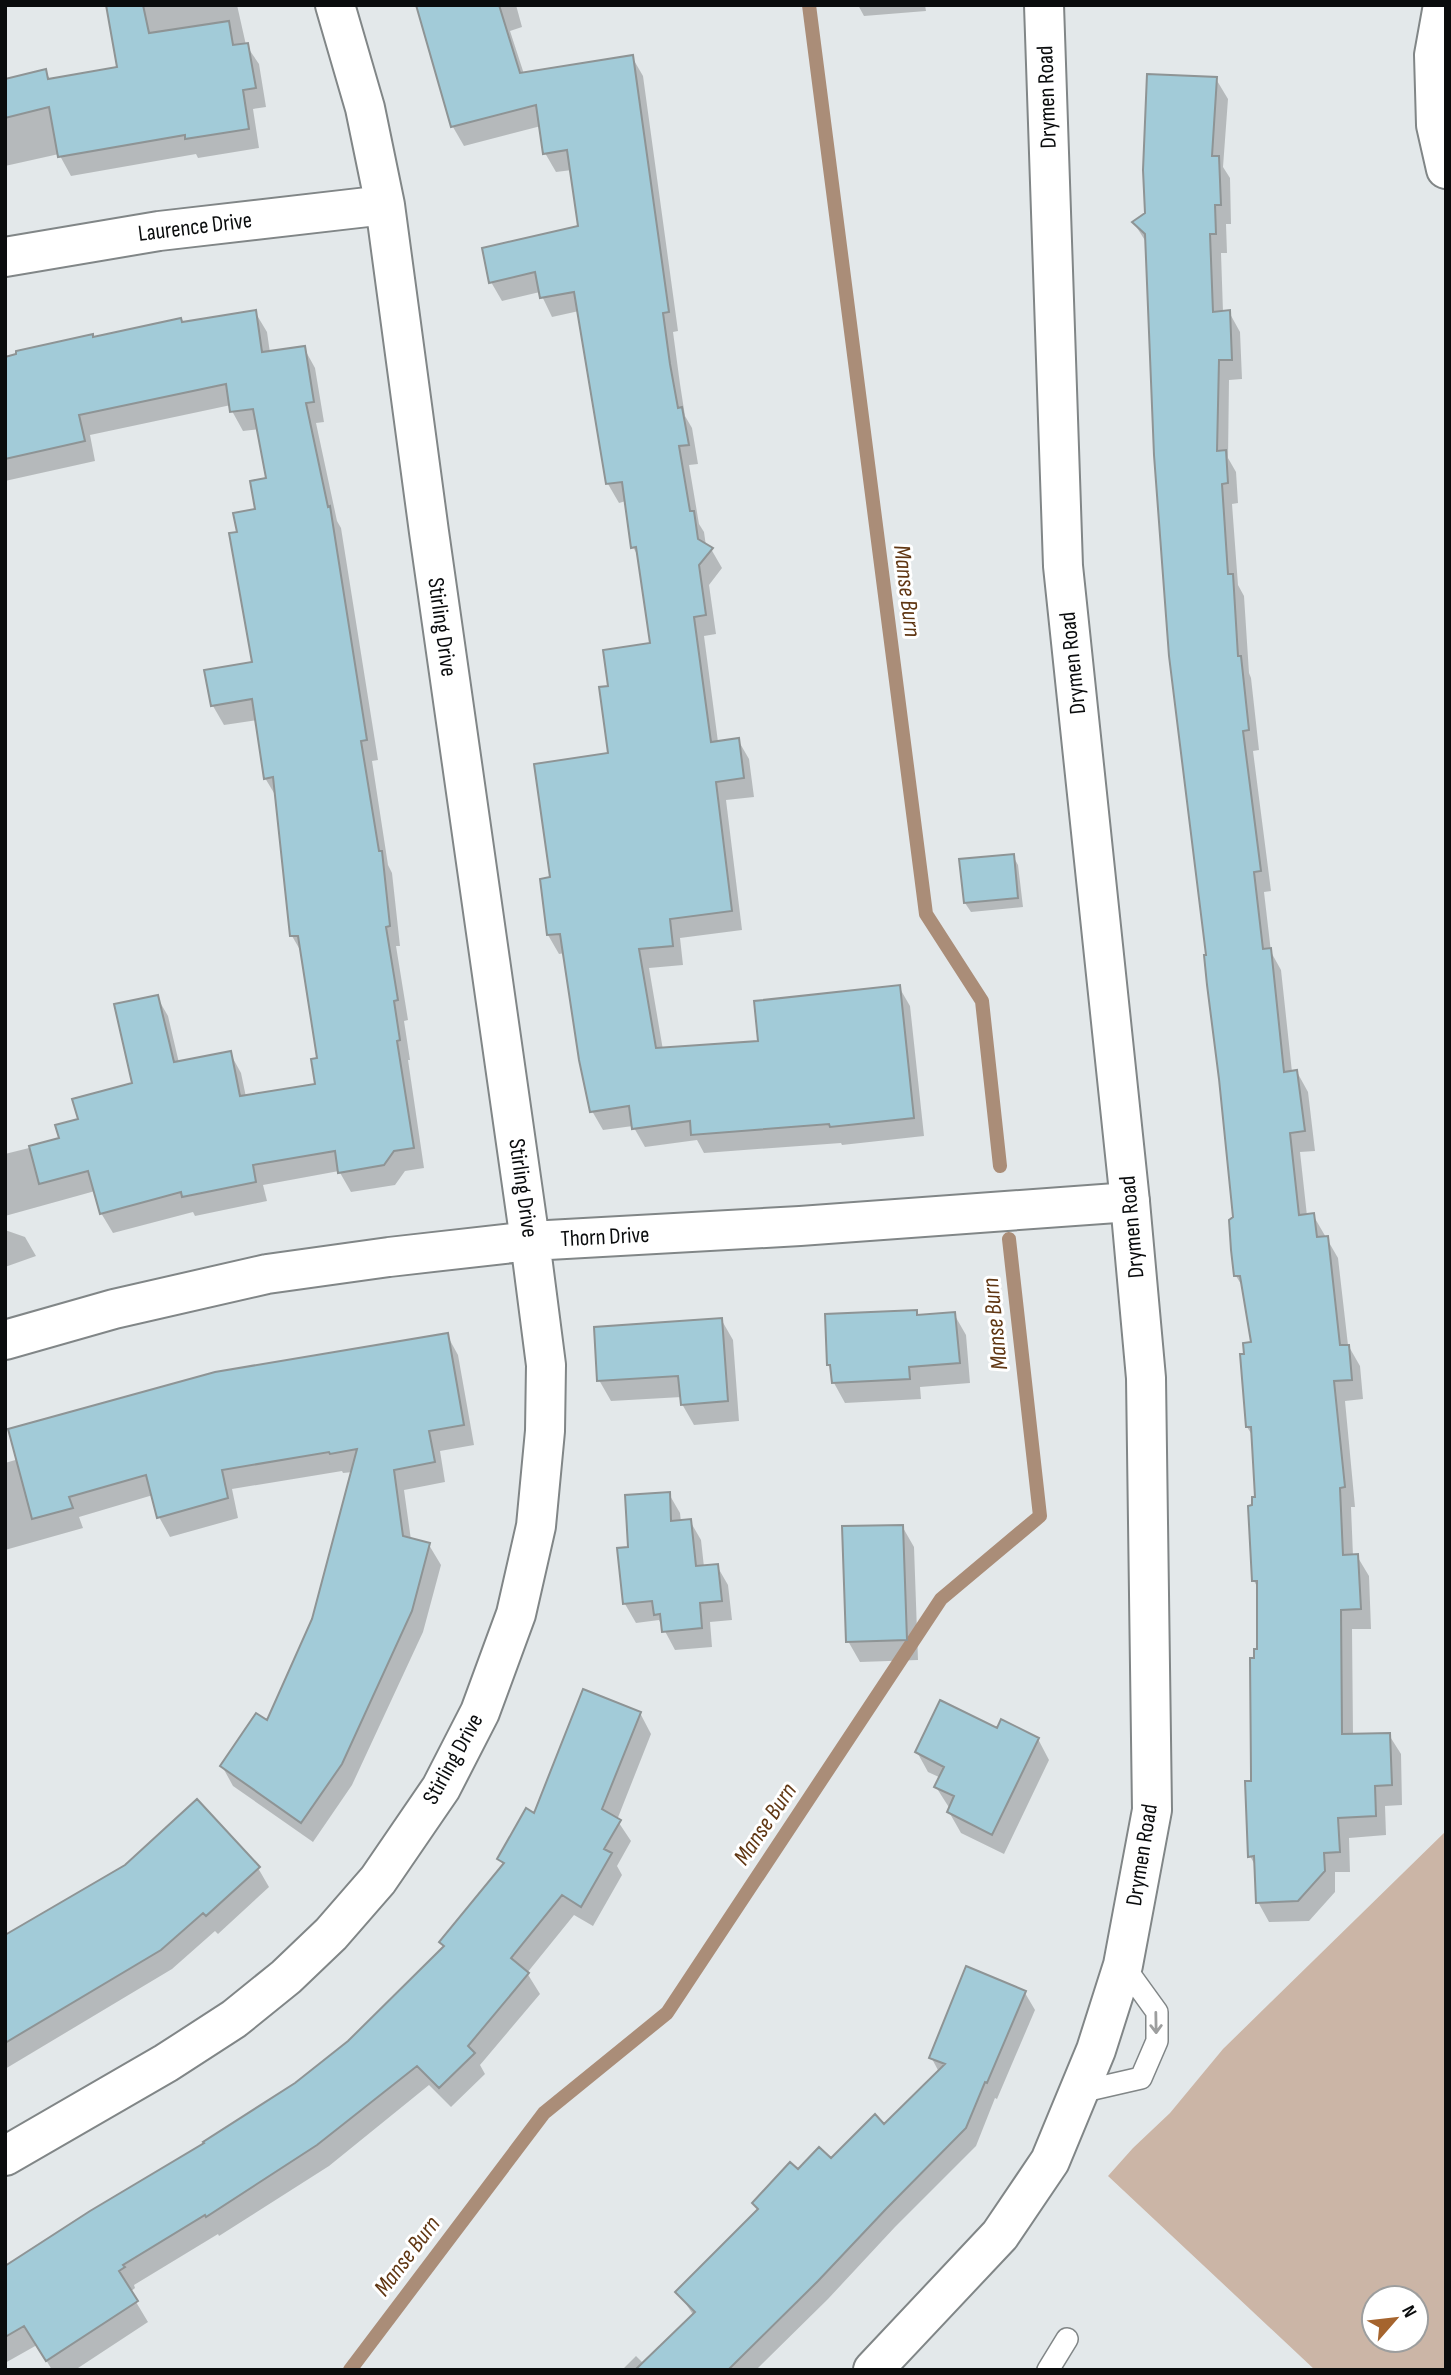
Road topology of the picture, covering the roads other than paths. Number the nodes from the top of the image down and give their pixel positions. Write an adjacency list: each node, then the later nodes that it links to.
1 (335, 5): 5 (street, Stirling Drive)
2 (1044, 5): 7 (street, Drymen Road)
3 (1443, 5): 4 (street)
4 (1446, 169)
5 (385, 205): 6 (street, Laurence Drive); 8 (street, Stirling Drive)
6 (5, 257)
7 (1130, 1202): 8 (street, Thorn Drive); 10 (street, Drymen Road)
8 (530, 1241): 9 (street, Thorn Drive); 12 (street, Stirling Drive)
9 (5, 1340)
10 (1123, 1965): 11 (street, Drymen Road); 11 (lane, one-way to 11)
11 (1080, 2092): 14 (street, Drymen Road)
12 (5, 2157)
13 (1067, 2339): 15 (lane)
14 (873, 2370)
15 (1048, 2370)

